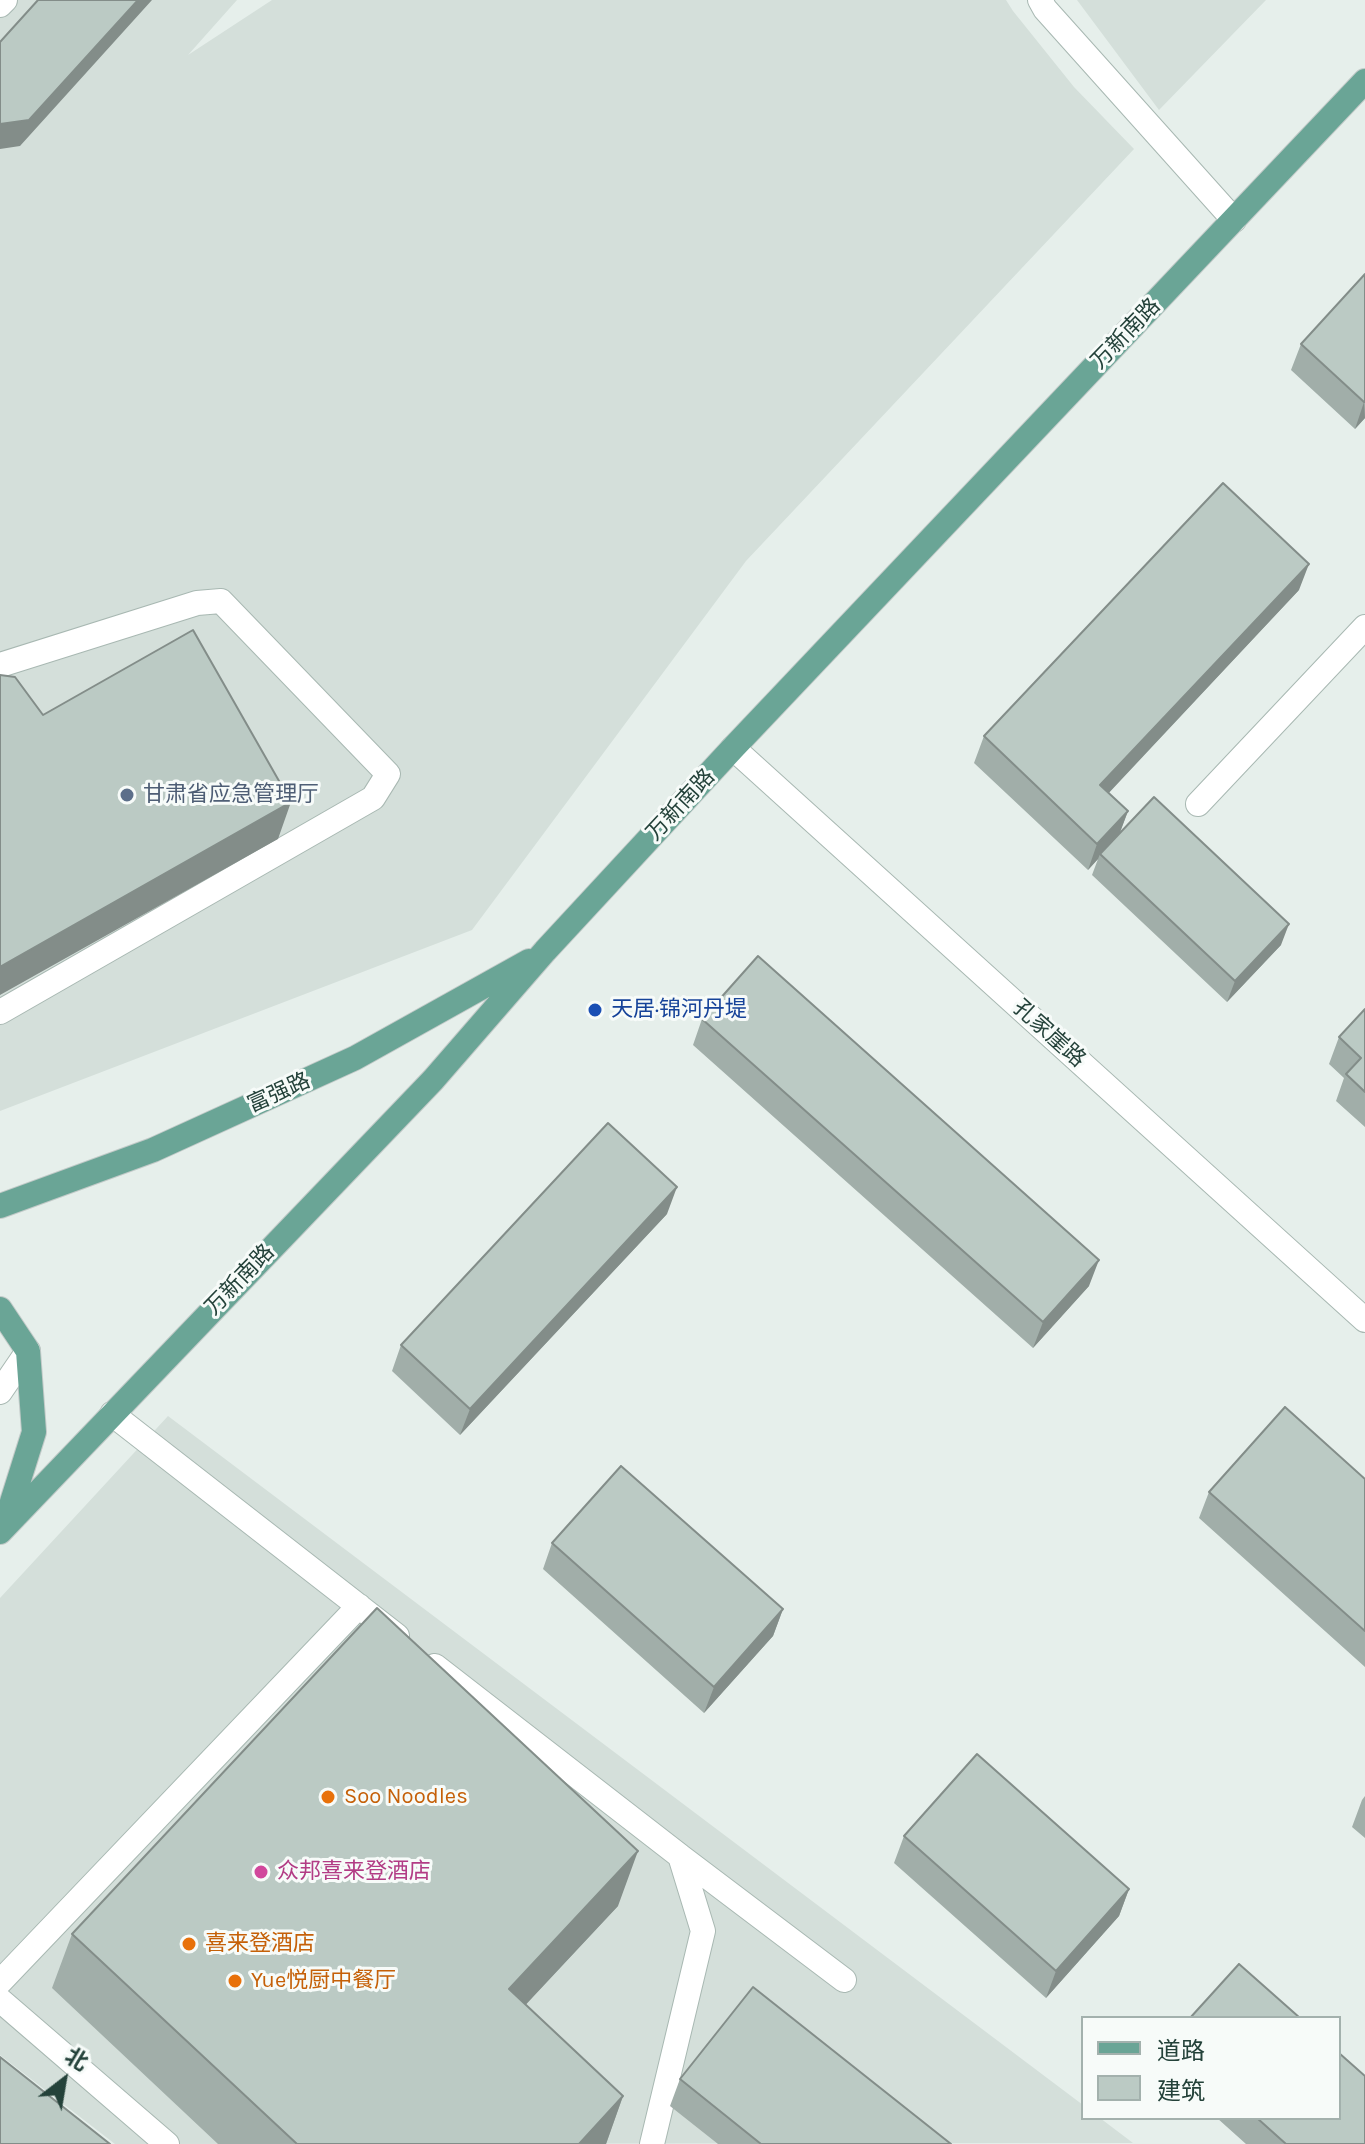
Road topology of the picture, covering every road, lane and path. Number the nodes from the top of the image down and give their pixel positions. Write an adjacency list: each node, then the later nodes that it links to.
1 (5, 0): 3 (street)
2 (1040, 0): 5 (street)
3 (0, 5)
4 (1365, 81): 5 (main road, 万新南路)
5 (1234, 220): 8 (main road, 万新南路)
6 (1365, 627): 9 (street)
7 (0, 665): 11 (street)
8 (733, 748): 10 (main road, 万新南路); 14 (street, 孔家崖路)
9 (1198, 804)
10 (545, 951): 12 (main road, 富强路); 17 (main road, 万新南路)
11 (0, 1012)
12 (0, 1206)
13 (0, 1309): 15 (main road)
14 (1365, 1320)
15 (28, 1351): 16 (street); 18 (main road)
16 (0, 1392)
17 (112, 1414): 18 (main road, 万新南路); 19 (street)
18 (2, 1530)
19 (359, 1606): 20 (street); 22 (street)
20 (680, 1856): 21 (street); 25 (street)
21 (844, 1980)
22 (0, 1982)
23 (0, 2000): 24 (street)
24 (167, 2144)
25 (652, 2144)

